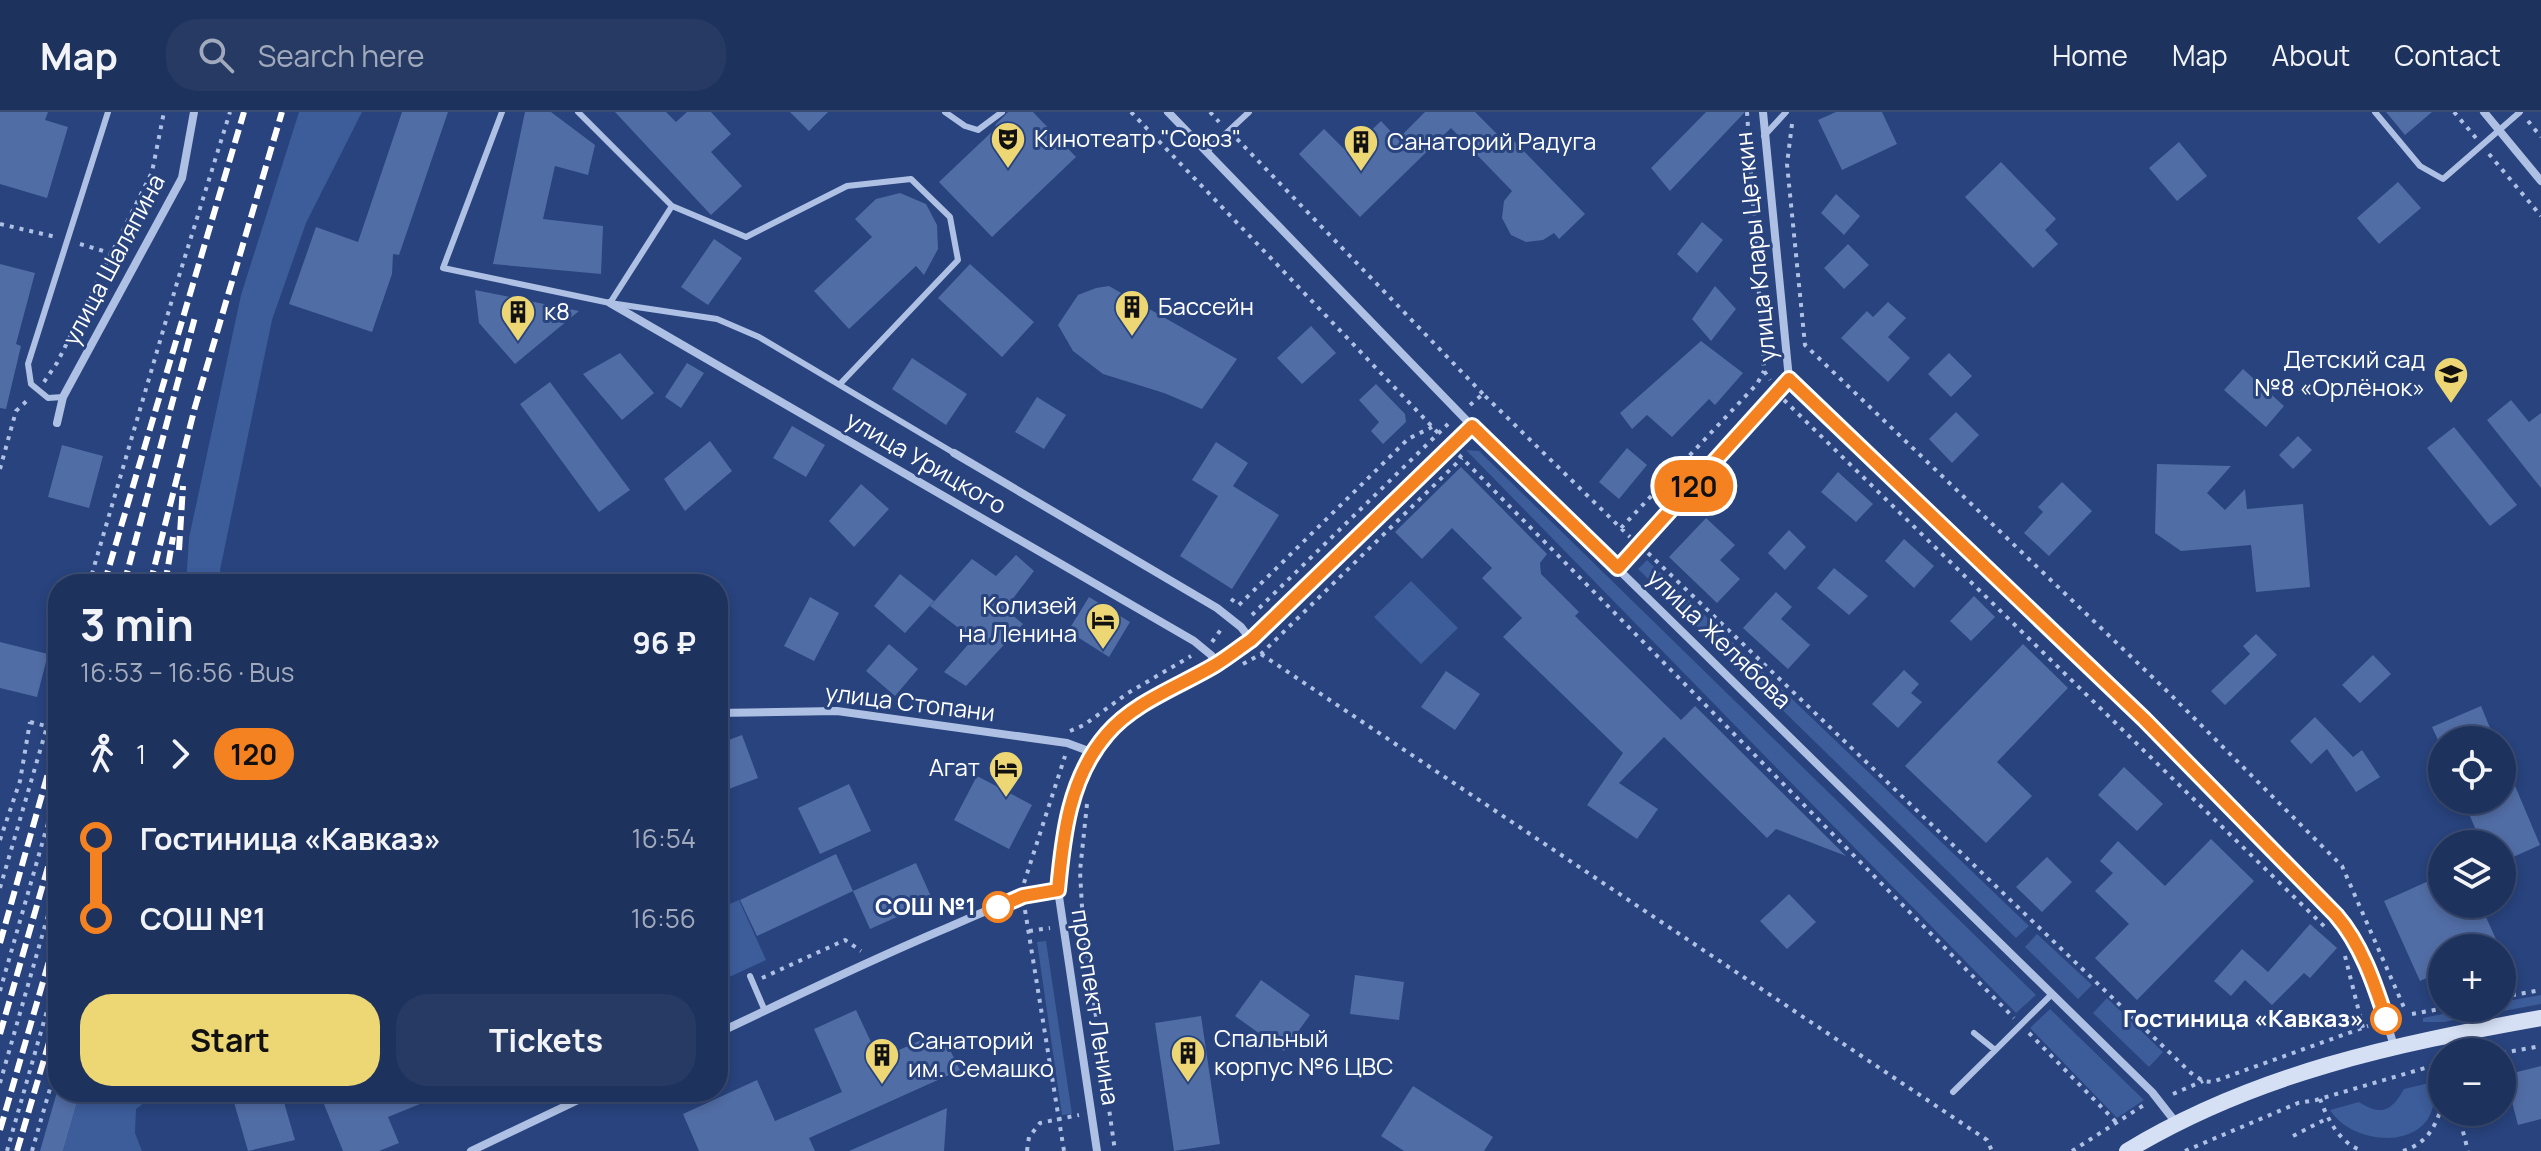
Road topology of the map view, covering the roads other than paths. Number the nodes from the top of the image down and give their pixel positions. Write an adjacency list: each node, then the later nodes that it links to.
1 (108, 112): 22 (lane)
2 (194, 112): 22 (street, улица Шаляпина)
3 (502, 112): 19 (lane)
4 (578, 112): 18 (lane)
5 (945, 112): 6 (lane)
6 (1002, 112)
7 (1168, 112): 16 (street, улица Желябова)
8 (1249, 112): 16 (lane)
9 (1763, 112): 15 (street, улица Клары Цеткин)
10 (1786, 112): 15 (lane)
11 (2375, 112): 14 (lane)
12 (2484, 112): 14 (street)
13 (2520, 112): 14 (lane)
14 (2499, 130): 17 (street)
15 (1764, 136): 20 (street, улица Клары Цеткин)
16 (1206, 152): 24 (street, улица Желябова)
17 (2541, 181)
18 (672, 206): 19 (lane); 21 (lane)
19 (610, 303): 21 (lane); 28 (street, улица Урицкого)
20 (1789, 379): 26 (street); 38 (street, улица Клары Цеткин)
21 (840, 384): 25 (lane)
22 (63, 397): 23 (street, улица Шаляпина)
23 (57, 423)
24 (1472, 426): 26 (street, улица Желябова); 27 (street, проспект Ленина)
25 (954, 453): 27 (street, улица Урицкого)
26 (1618, 568): 33 (street, улица Желябова)
27 (1251, 640): 28 (street, проспект Ленина)
28 (1217, 663): 30 (street, проспект Ленина)
29 (728, 713): 30 (street, улица Стопани)
30 (1094, 753): 31 (street, проспект Ленина)
31 (1058, 890): 34 (street); 44 (street, проспект Ленина)
32 (751, 979): 34 (lane)
33 (2052, 994): 39 (lane); 42 (street, улица Желябова)
34 (765, 1011): 36 (street)
35 (2541, 1018): 38 (main road)
36 (728, 1028)
37 (1974, 1033): 39 (lane)
38 (2394, 1046): 42 (main road)
39 (1995, 1050): 40 (lane)
40 (1953, 1092)
41 (574, 1102): 43 (street)
42 (2177, 1124): 45 (main road)
43 (471, 1151)
44 (1097, 1151)
45 (2127, 1151)

